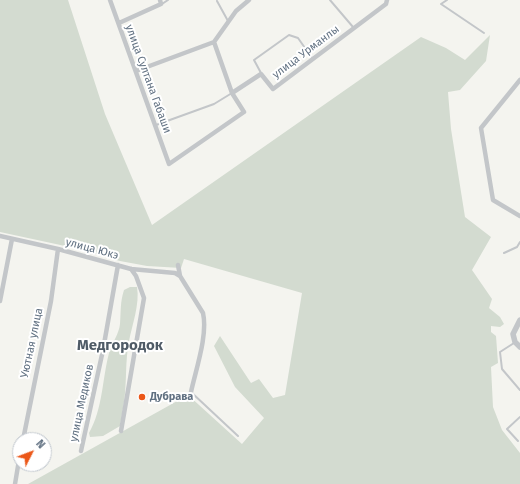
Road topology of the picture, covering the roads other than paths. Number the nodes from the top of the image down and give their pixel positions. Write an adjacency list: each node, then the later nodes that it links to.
1 (110, 0): 10 (street, улица Султана Габаши)
2 (168, 0): 8 (lane)
3 (249, 0): 9 (street)
4 (330, 0): 11 (lane)
5 (387, 0): 11 (street, улица Урманлы)
6 (447, 0): 12 (lane)
7 (217, 1): 9 (lane)
8 (161, 2): 10 (street)
9 (228, 22): 13 (street)
10 (119, 23): 15 (street, улица Султана Габаши)
11 (354, 28): 14 (street, улица Урманлы)
12 (484, 33)
13 (214, 42): 15 (street); 18 (street)
14 (312, 58): 16 (street, улица Урманлы); 16 (lane)
15 (136, 71): 19 (street, улица Султана Габаши)
16 (261, 74): 18 (street, улица Урманлы)
17 (520, 80): 20 (street)
18 (232, 93): 19 (lane); 19 (street, улица Султана Габаши)
19 (155, 125)
20 (520, 216)
21 (0, 236): 22 (street, улица Юкэ)
22 (12, 239): 24 (street, улица Юкэ); 30 (street)
23 (520, 242): 25 (lane)
24 (58, 249): 26 (street, улица Юкэ); 38 (street, Уютная улица)
25 (504, 253)
26 (118, 266): 28 (street, улица Юкэ); 41 (street, улица Медиков)
27 (178, 266): 29 (street)
28 (131, 269): 29 (street, улица Юкэ); 37 (street)
29 (180, 276): 35 (street)
30 (0, 301)
31 (520, 320): 32 (street)
32 (515, 342): 33 (street); 34 (lane)
33 (520, 347)
34 (520, 390)
35 (191, 392): 39 (lane)
36 (520, 417): 40 (lane)
37 (121, 431)
38 (25, 432)
39 (238, 436)
40 (518, 441)
41 (81, 451)
42 (17, 472): 43 (street)
43 (15, 484)

